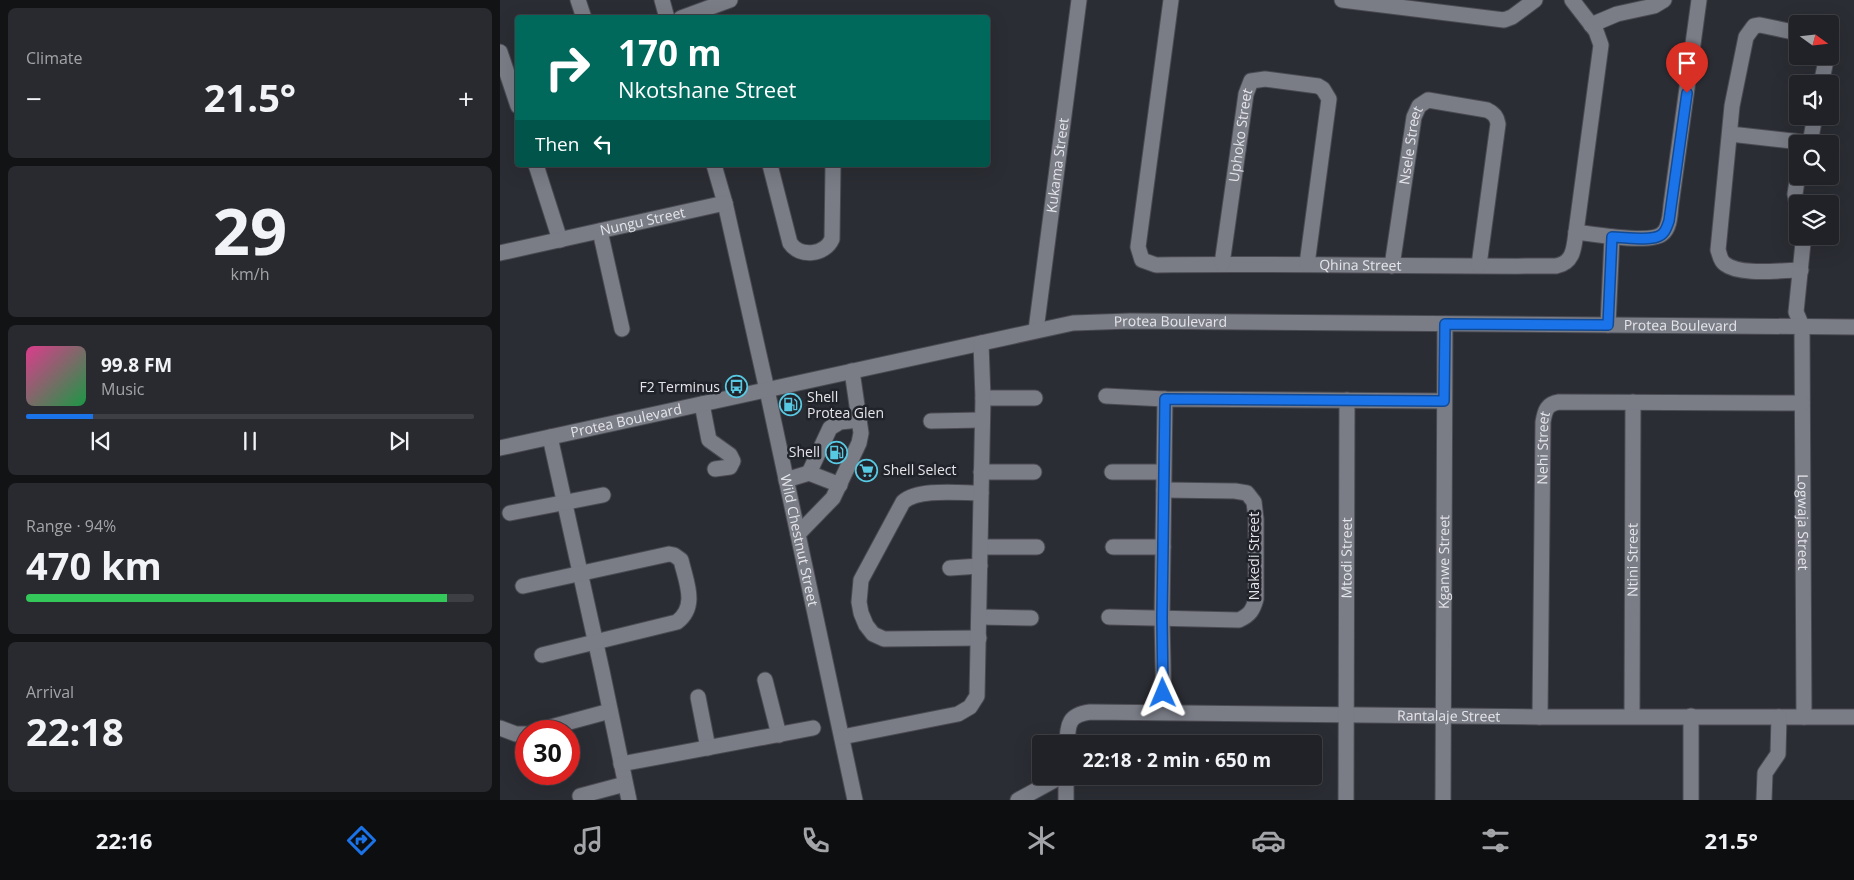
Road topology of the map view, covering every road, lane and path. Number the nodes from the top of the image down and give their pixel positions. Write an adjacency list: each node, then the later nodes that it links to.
1 (578, 0): 11 (street)
2 (662, 0): 12 (street)
3 (730, 0): 13 (street)
4 (1079, 0): 41 (street, Kukama Street)
5 (1171, 0): 31 (street, Qhina Street)
6 (1342, 0): 7 (street)
7 (1535, 0)
8 (1572, 0): 14 (street, Qhina Street)
9 (1664, 0): 14 (street)
10 (1699, 0): 27 (street)
11 (583, 15)
12 (666, 15)
13 (689, 15)
14 (1591, 25): 26 (street, Qhina Street)
15 (1789, 31): 18 (street)
16 (500, 52): 17 (street)
17 (515, 97)
18 (1730, 134): 19 (street); 35 (street)
19 (1789, 141)
20 (537, 167): 28 (street)
21 (715, 167): 24 (street, Wild Chestnut Street)
22 (771, 167): 23 (street)
23 (833, 167)
24 (725, 203): 25 (street, Nungu Street); 44 (street, Wild Chestnut Street)
25 (600, 231): 28 (street, Nungu Street); 40 (street)
26 (1576, 232): 27 (street); 33 (street, Qhina Street)
27 (1612, 237): 37 (street)
28 (560, 240): 30 (street, Nungu Street)
29 (1803, 245): 35 (street, Logwaja Street)
30 (500, 253)
31 (1222, 264): 32 (street, Qhina Street); 32 (street, Uphoko Street)
32 (1307, 264): 34 (street, Qhina Street)
33 (1480, 265): 34 (street, Qhina Street); 34 (street, Nsele Street)
34 (1392, 266)
35 (1801, 270): 38 (street, Logwaja Street)
36 (1445, 324): 37 (street, Protea Boulevard); 41 (street, Protea Boulevard); 50 (street, Kganwe Street)
37 (1608, 325): 38 (street, Protea Boulevard)
38 (1802, 326): 39 (street, Protea Boulevard); 52 (street, Logwaja Street)
39 (1854, 327)
40 (622, 329)
41 (1036, 330): 42 (street, Protea Boulevard)
42 (981, 343): 43 (street, Protea Boulevard); 46 (street)
43 (852, 371): 44 (street, Protea Boulevard); 54 (street)
44 (767, 390): 53 (street, Protea Boulevard); 65 (street, Wild Chestnut Street)
45 (1106, 396): 48 (street)
46 (983, 398): 47 (street); 55 (street)
47 (1034, 398)
48 (1165, 399): 49 (street); 63 (street)
49 (1347, 400): 50 (street); 92 (street, Mtodi Street)
50 (1444, 401): 93 (street, Kganwe Street)
51 (1633, 402): 52 (street, Nehi Street); 94 (street, Ntini Street); 96 (street, Nehi Street)
52 (1802, 403): 98 (street, Logwaja Street)
53 (702, 404): 57 (street, Protea Boulevard); 59 (street)
54 (860, 420): 64 (street); 66 (street)
55 (981, 420): 56 (street); 60 (street)
56 (931, 421)
57 (550, 436): 58 (street, Protea Boulevard); 70 (street)
58 (500, 448)
59 (715, 469)
60 (981, 472): 61 (street); 68 (street)
61 (1034, 472)
62 (1112, 472): 63 (street)
63 (1163, 472): 67 (street)
64 (809, 473): 65 (street); 66 (street)
65 (786, 480): 72 (street, Wild Chestnut Street)
66 (840, 485): 72 (street)
67 (1164, 490): 76 (street); 84 (street, Nakedi Street)
68 (981, 493): 73 (street); 85 (street)
69 (603, 495): 70 (street)
70 (565, 502): 71 (street); 79 (street)
71 (510, 513)
72 (798, 534): 106 (street, Wild Chestnut Street)
73 (981, 547): 74 (street); 77 (street)
74 (1037, 547)
75 (1113, 547): 76 (street)
76 (1163, 547): 84 (street)
77 (980, 566): 78 (street); 81 (street)
78 (950, 568)
79 (579, 572): 80 (street); 86 (street); 86 (street)
80 (523, 586)
81 (980, 617): 83 (street); 85 (street)
82 (1108, 617): 84 (street)
83 (1031, 618)
84 (1162, 618): 91 (street)
85 (979, 638): 106 (street)
86 (595, 641): 87 (street); 90 (street)
87 (542, 655)
88 (766, 680): 104 (street)
89 (698, 698): 107 (street)
90 (610, 711): 100 (street); 108 (street)
91 (1164, 712): 92 (street, Rantalaje Street); 105 (street, Rantalaje Street)
92 (1346, 714): 93 (street, Rantalaje Street); 117 (street, Mtodi Street)
93 (1443, 715): 96 (street, Rantalaje Street); 118 (street, Kganwe Street)
94 (1632, 716): 95 (street, Rantalaje Street); 96 (street, Rantalaje Street)
95 (1690, 716): 97 (street, Rantalaje Street); 119 (street)
96 (1540, 717)
97 (1779, 717): 98 (street, Rantalaje Street); 120 (street)
98 (1804, 717): 99 (street, Rantalaje Street)
99 (1854, 717)
100 (577, 720)
101 (500, 728): 103 (street)
102 (813, 728): 104 (street)
103 (515, 734)
104 (779, 735): 107 (street)
105 (1068, 735)
106 (842, 737): 114 (street, Wild Chestnut Street)
107 (708, 748): 108 (street)
108 (621, 764): 109 (street)
109 (625, 784): 112 (street); 113 (street)
110 (1046, 785): 115 (street)
111 (1066, 785): 116 (street)
112 (580, 796)
113 (629, 800)
114 (855, 800)
115 (1018, 800)
116 (1066, 800)
117 (1346, 800)
118 (1443, 800)
119 (1691, 800)
120 (1764, 800)

